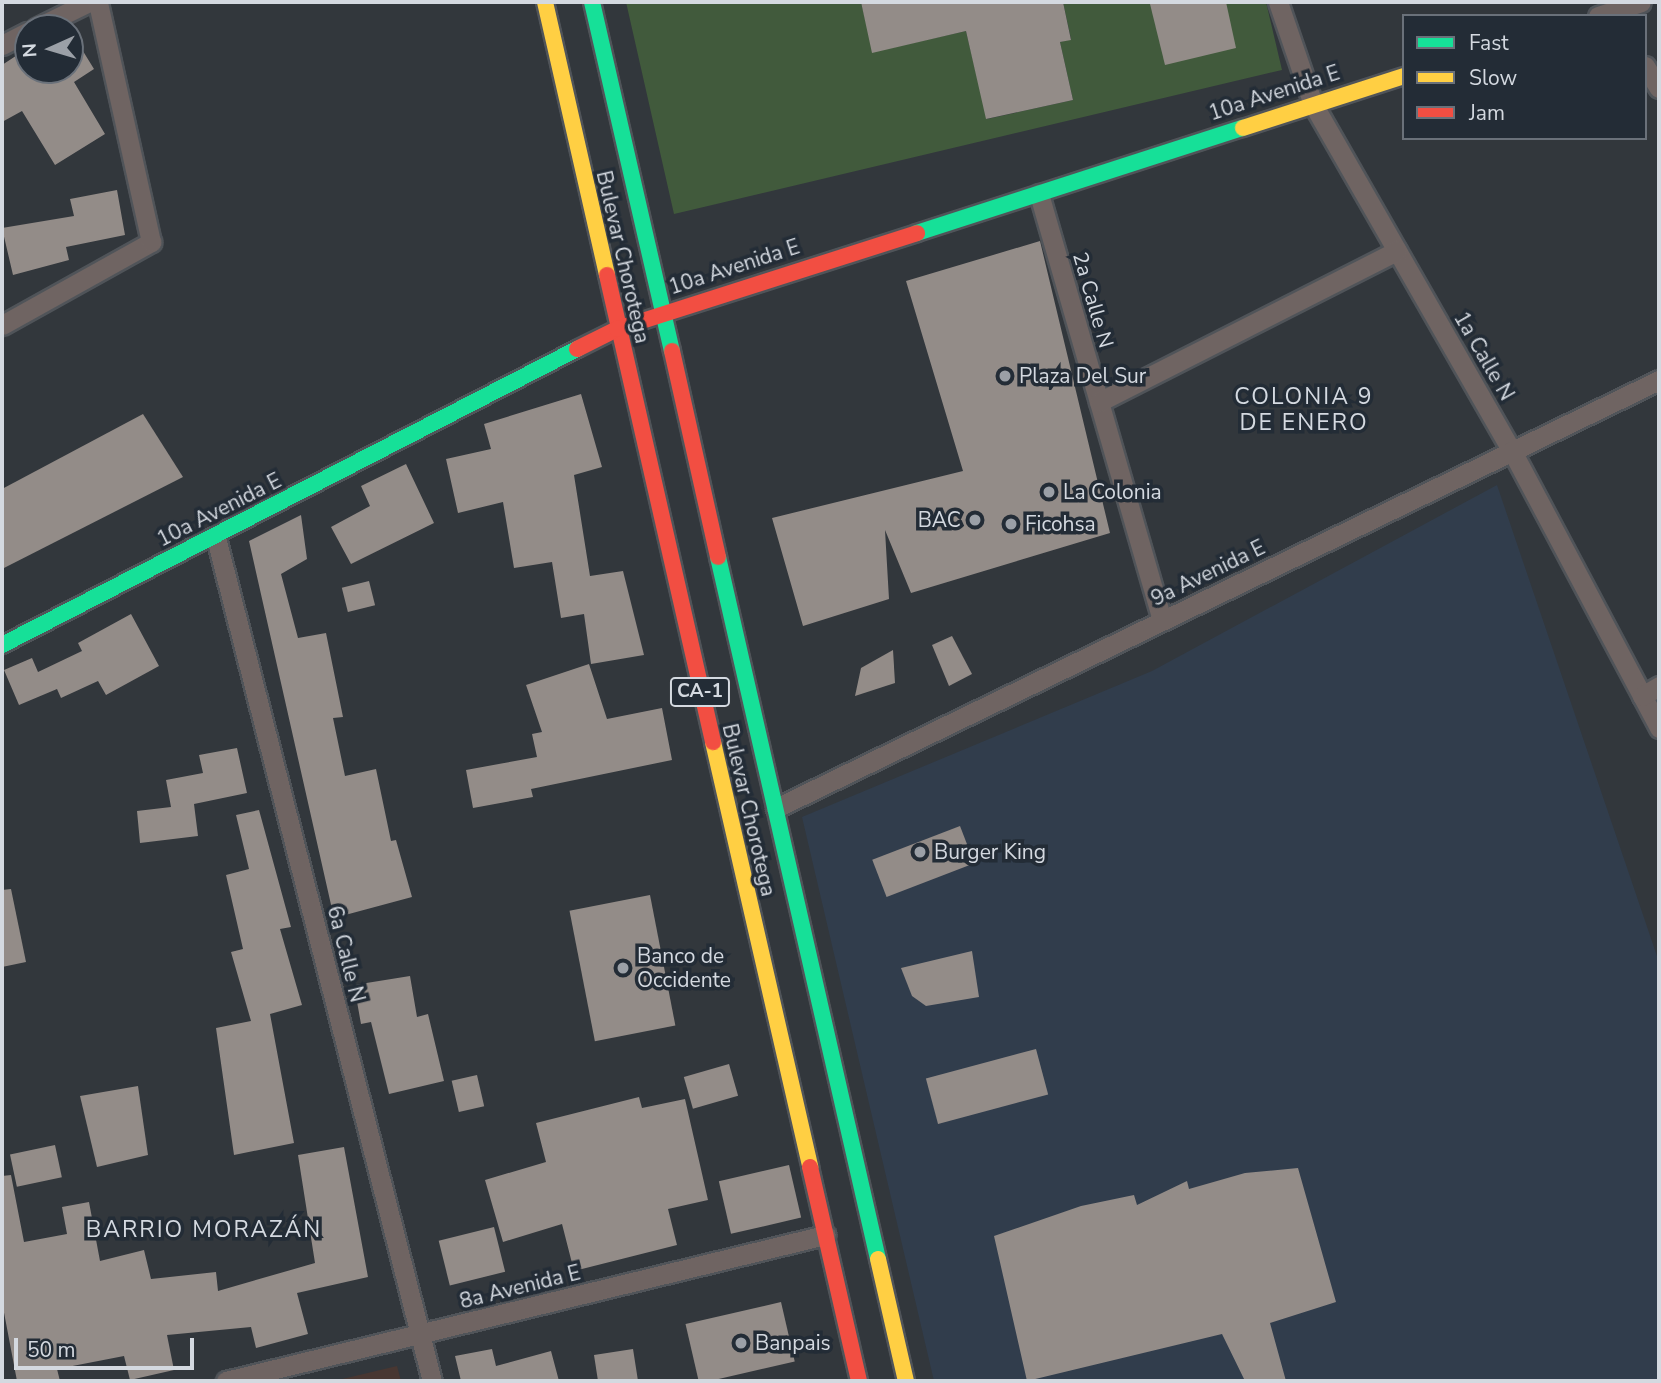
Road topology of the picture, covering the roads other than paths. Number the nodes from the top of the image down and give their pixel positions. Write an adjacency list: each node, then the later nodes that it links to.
1 (89, 2): 8 (street)
2 (99, 2): 16 (street)
3 (545, 2): 17 (main road, Bulevar Chorotega / CA-1)
4 (592, 2): 15 (main road, Bulevar Chorotega / CA-1)
5 (1278, 2): 12 (street, 1a Calle N)
6 (1642, 2): 7 (street)
7 (1606, 11)
8 (65, 14)
9 (1647, 69): 11 (street)
10 (1402, 77): 12 (main road, 10a Avenida E)
11 (1659, 88)
12 (1313, 104): 13 (main road, 10a Avenida E); 14 (street, 1a Calle N)
13 (1039, 194): 15 (main road, 10a Avenida E); 19 (street, 2a Calle N)
14 (1397, 251): 19 (street); 20 (street, 1a Calle N)
15 (664, 313): 17 (main road, 10a Avenida E); 27 (main road, Bulevar Chorotega / CA-1)
16 (2, 322)
17 (617, 329): 21 (main road, 10a Avenida E); 28 (main road, Bulevar Chorotega / CA-1)
18 (1659, 380): 20 (street, 9a Avenida E)
19 (1099, 402): 22 (street, 2a Calle N)
20 (1512, 451): 22 (street, 9a Avenida E); 25 (street, 1a Calle N)
21 (215, 538): 23 (main road, 10a Avenida E); 29 (street, 6a Calle N)
22 (1162, 621): 27 (street, 9a Avenida E)
23 (2, 645)
24 (1659, 685): 25 (street)
25 (1642, 696): 26 (street, 1a Calle N)
26 (1659, 729)
27 (776, 808): 33 (main road, Bulevar Chorotega / CA-1)
28 (825, 1235): 29 (street, 8a Avenida E); 32 (main road, Bulevar Chorotega / CA-1)
29 (420, 1334): 30 (street, 8a Avenida E); 31 (street, 6a Calle N)
30 (226, 1381)
31 (432, 1381)
32 (859, 1381)
33 (906, 1381)

